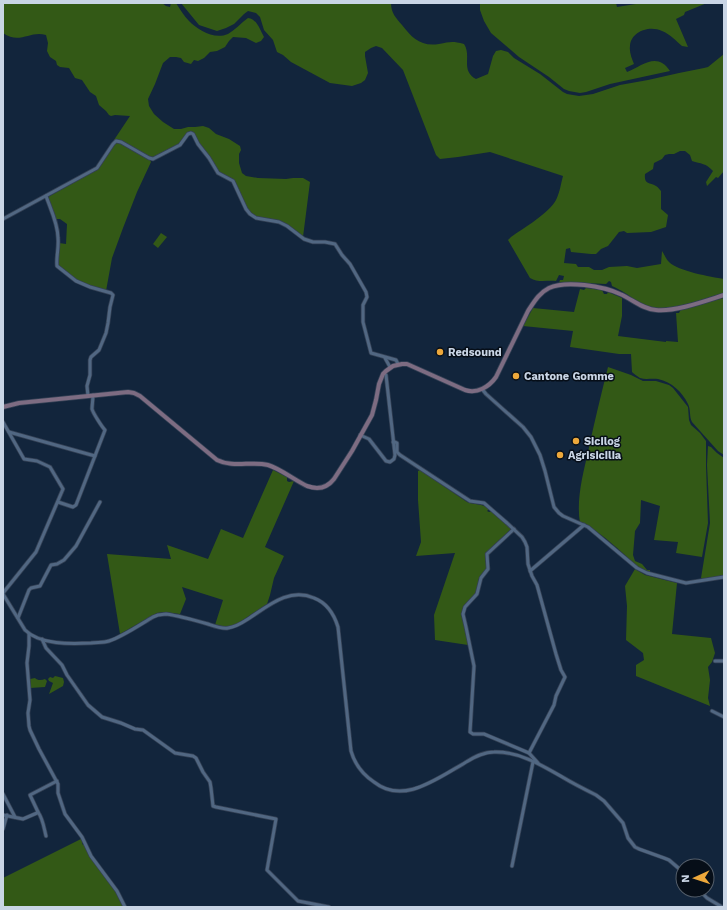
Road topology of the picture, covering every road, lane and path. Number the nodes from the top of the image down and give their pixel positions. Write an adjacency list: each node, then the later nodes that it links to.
1 (46, 196): 2 (street); 4 (street); 9 (street)
2 (3, 219)
3 (724, 295): 8 (main road)
4 (385, 358): 5 (street); 6 (street)
5 (398, 364): 6 (main road); 8 (main road)
6 (390, 367): 13 (main road)
7 (386, 375): 14 (street)
8 (482, 389): 18 (street)
9 (90, 395): 10 (main road); 13 (main road); 15 (street)
10 (3, 407)
11 (3, 422): 12 (street)
12 (8, 432): 15 (street); 16 (street)
13 (360, 436): 14 (street)
14 (393, 442): 19 (street)
15 (95, 456): 16 (street)
16 (58, 502): 22 (street)
17 (100, 502): 23 (street)
18 (584, 525): 20 (street); 21 (street)
19 (514, 529): 20 (street); 30 (street)
20 (530, 571): 30 (street)
21 (724, 577)
22 (3, 594): 23 (street)
23 (18, 618): 24 (street)
24 (29, 634): 25 (street); 33 (street)
25 (42, 639): 31 (street); 44 (street)
26 (715, 661): 27 (street)
27 (724, 661)
28 (712, 711): 29 (street)
29 (724, 717)
30 (529, 753): 32 (street)
31 (533, 762): 32 (street); 40 (street)
32 (539, 765): 41 (street)
33 (57, 781): 35 (street); 43 (street)
34 (3, 794): 37 (street)
35 (38, 812): 37 (street); 39 (street)
36 (5, 815): 37 (street); 38 (street)
37 (15, 817)
38 (3, 829)
39 (46, 836)
40 (512, 866)
41 (675, 866)
42 (707, 898): 45 (street)
43 (125, 907)
44 (329, 907)
45 (722, 907)

